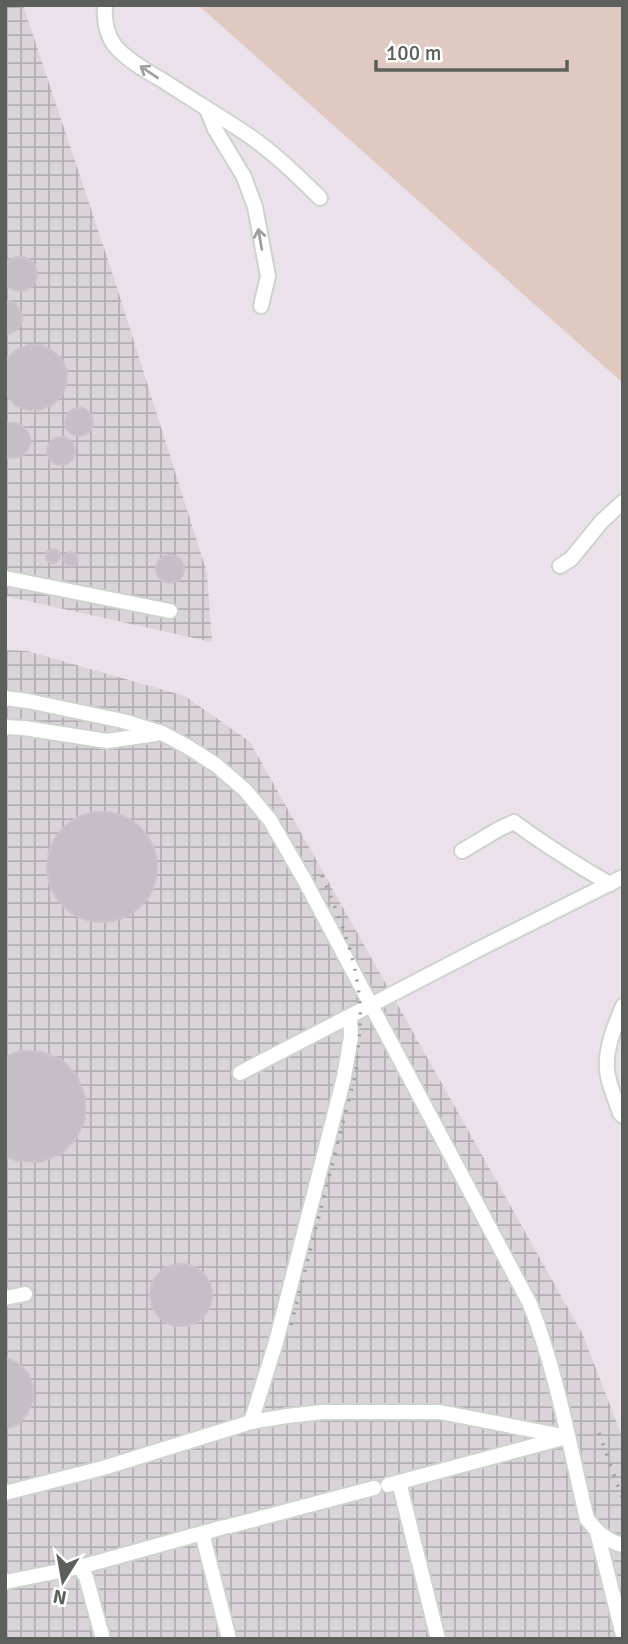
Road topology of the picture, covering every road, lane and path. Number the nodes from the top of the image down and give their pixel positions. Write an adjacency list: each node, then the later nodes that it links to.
1 (105, 5): 2 (street, one-way to 1)
2 (206, 109): 3 (street); 4 (street, one-way to 2)
3 (320, 198)
4 (261, 306)
5 (623, 502): 6 (street)
6 (559, 566)
7 (5, 578): 8 (street)
8 (170, 611)
9 (5, 698): 11 (street)
10 (5, 727): 11 (street)
11 (162, 733): 14 (street)
12 (462, 851): 13 (street)
13 (616, 881): 14 (street)
14 (372, 1005): 16 (street); 22 (street)
15 (623, 1006): 18 (street)
16 (350, 1016): 17 (street); 21 (street)
17 (240, 1073)
18 (623, 1116)
19 (25, 1294): 20 (street)
20 (5, 1298)
21 (251, 1422): 22 (street); 24 (street)
22 (568, 1437): 23 (street); 25 (street)
23 (387, 1485): 26 (street); 33 (street)
24 (5, 1493)
25 (597, 1532): 27 (street); 30 (street)
26 (202, 1533): 28 (street); 32 (street)
27 (623, 1545)
28 (80, 1567): 29 (street); 31 (street)
29 (5, 1581)
30 (623, 1634)
31 (103, 1639)
32 (229, 1639)
33 (438, 1639)

